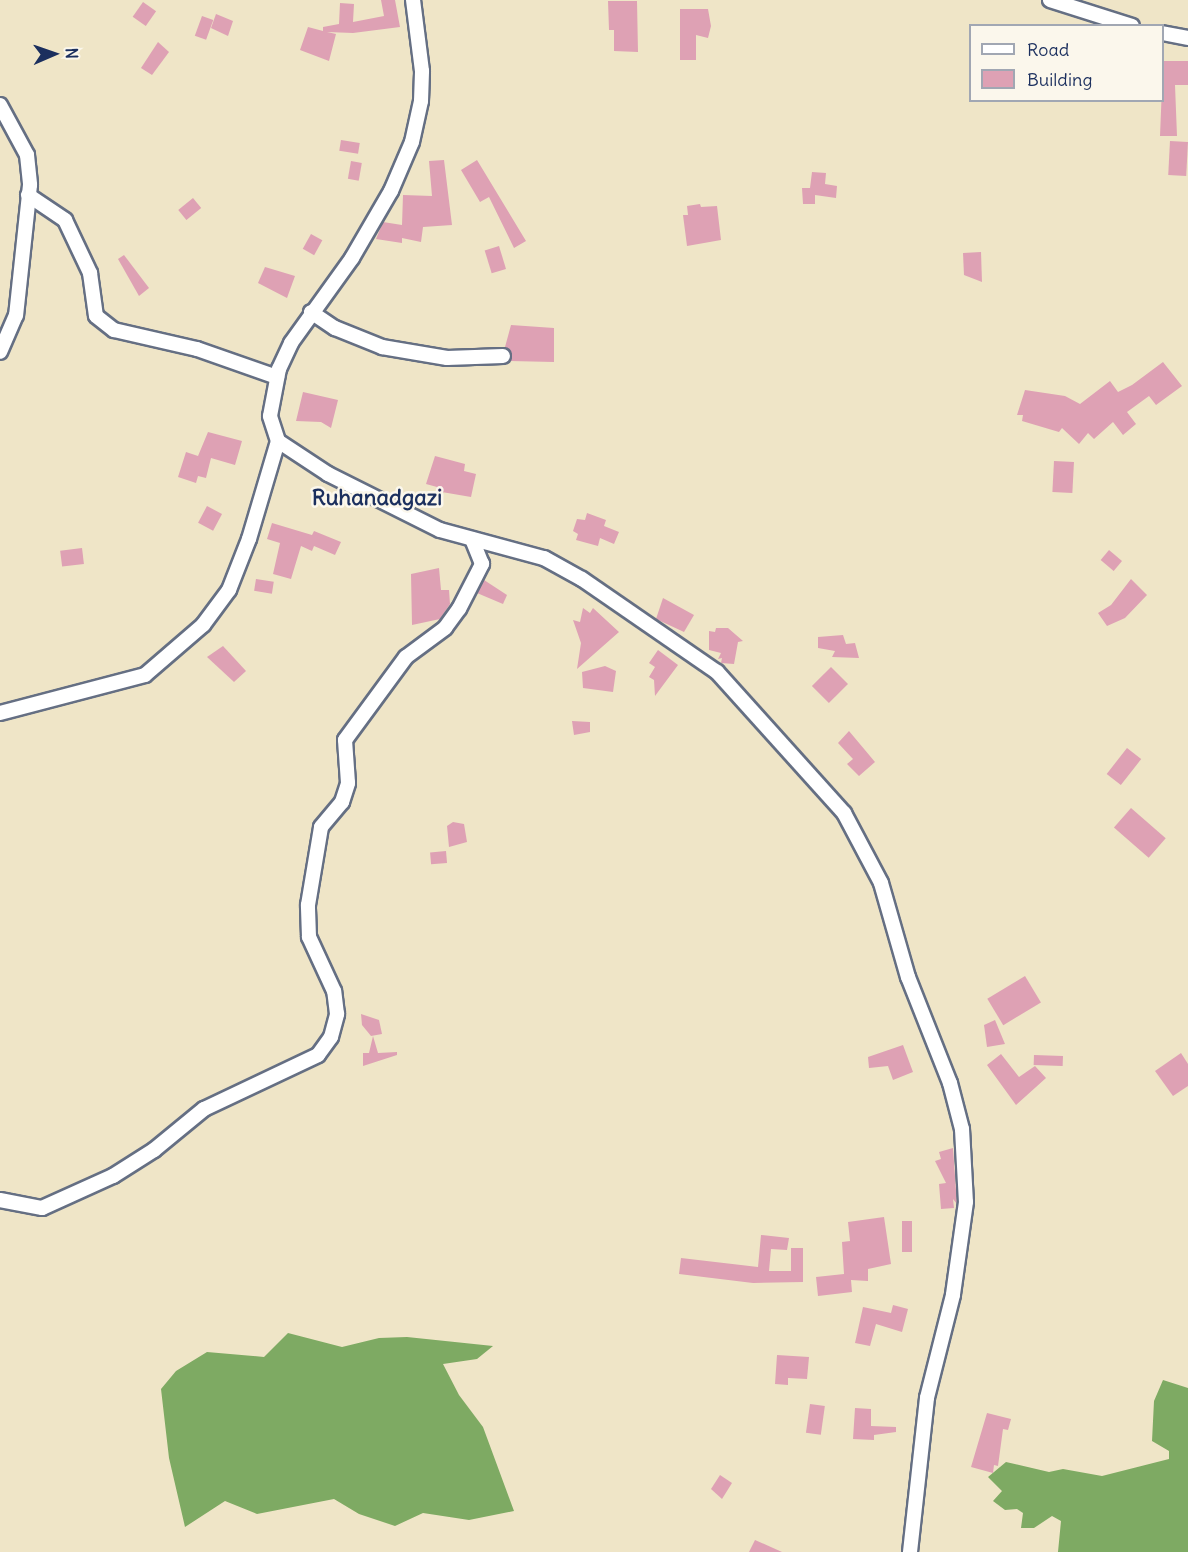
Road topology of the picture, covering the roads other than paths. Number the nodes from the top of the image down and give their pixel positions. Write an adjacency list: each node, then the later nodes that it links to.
1 (413, 0): 8 (street)
2 (1050, 0): 3 (street)
3 (1126, 24)
4 (1164, 33): 5 (street)
5 (1188, 38)
6 (0, 105): 7 (street)
7 (28, 195): 9 (street); 11 (street)
8 (311, 312): 10 (street); 11 (street)
9 (0, 352)
10 (503, 356)
11 (277, 377): 12 (street)
12 (278, 441): 13 (street); 14 (street)
13 (472, 539): 15 (street); 16 (street)
14 (0, 713)
15 (0, 1200)
16 (910, 1552)

